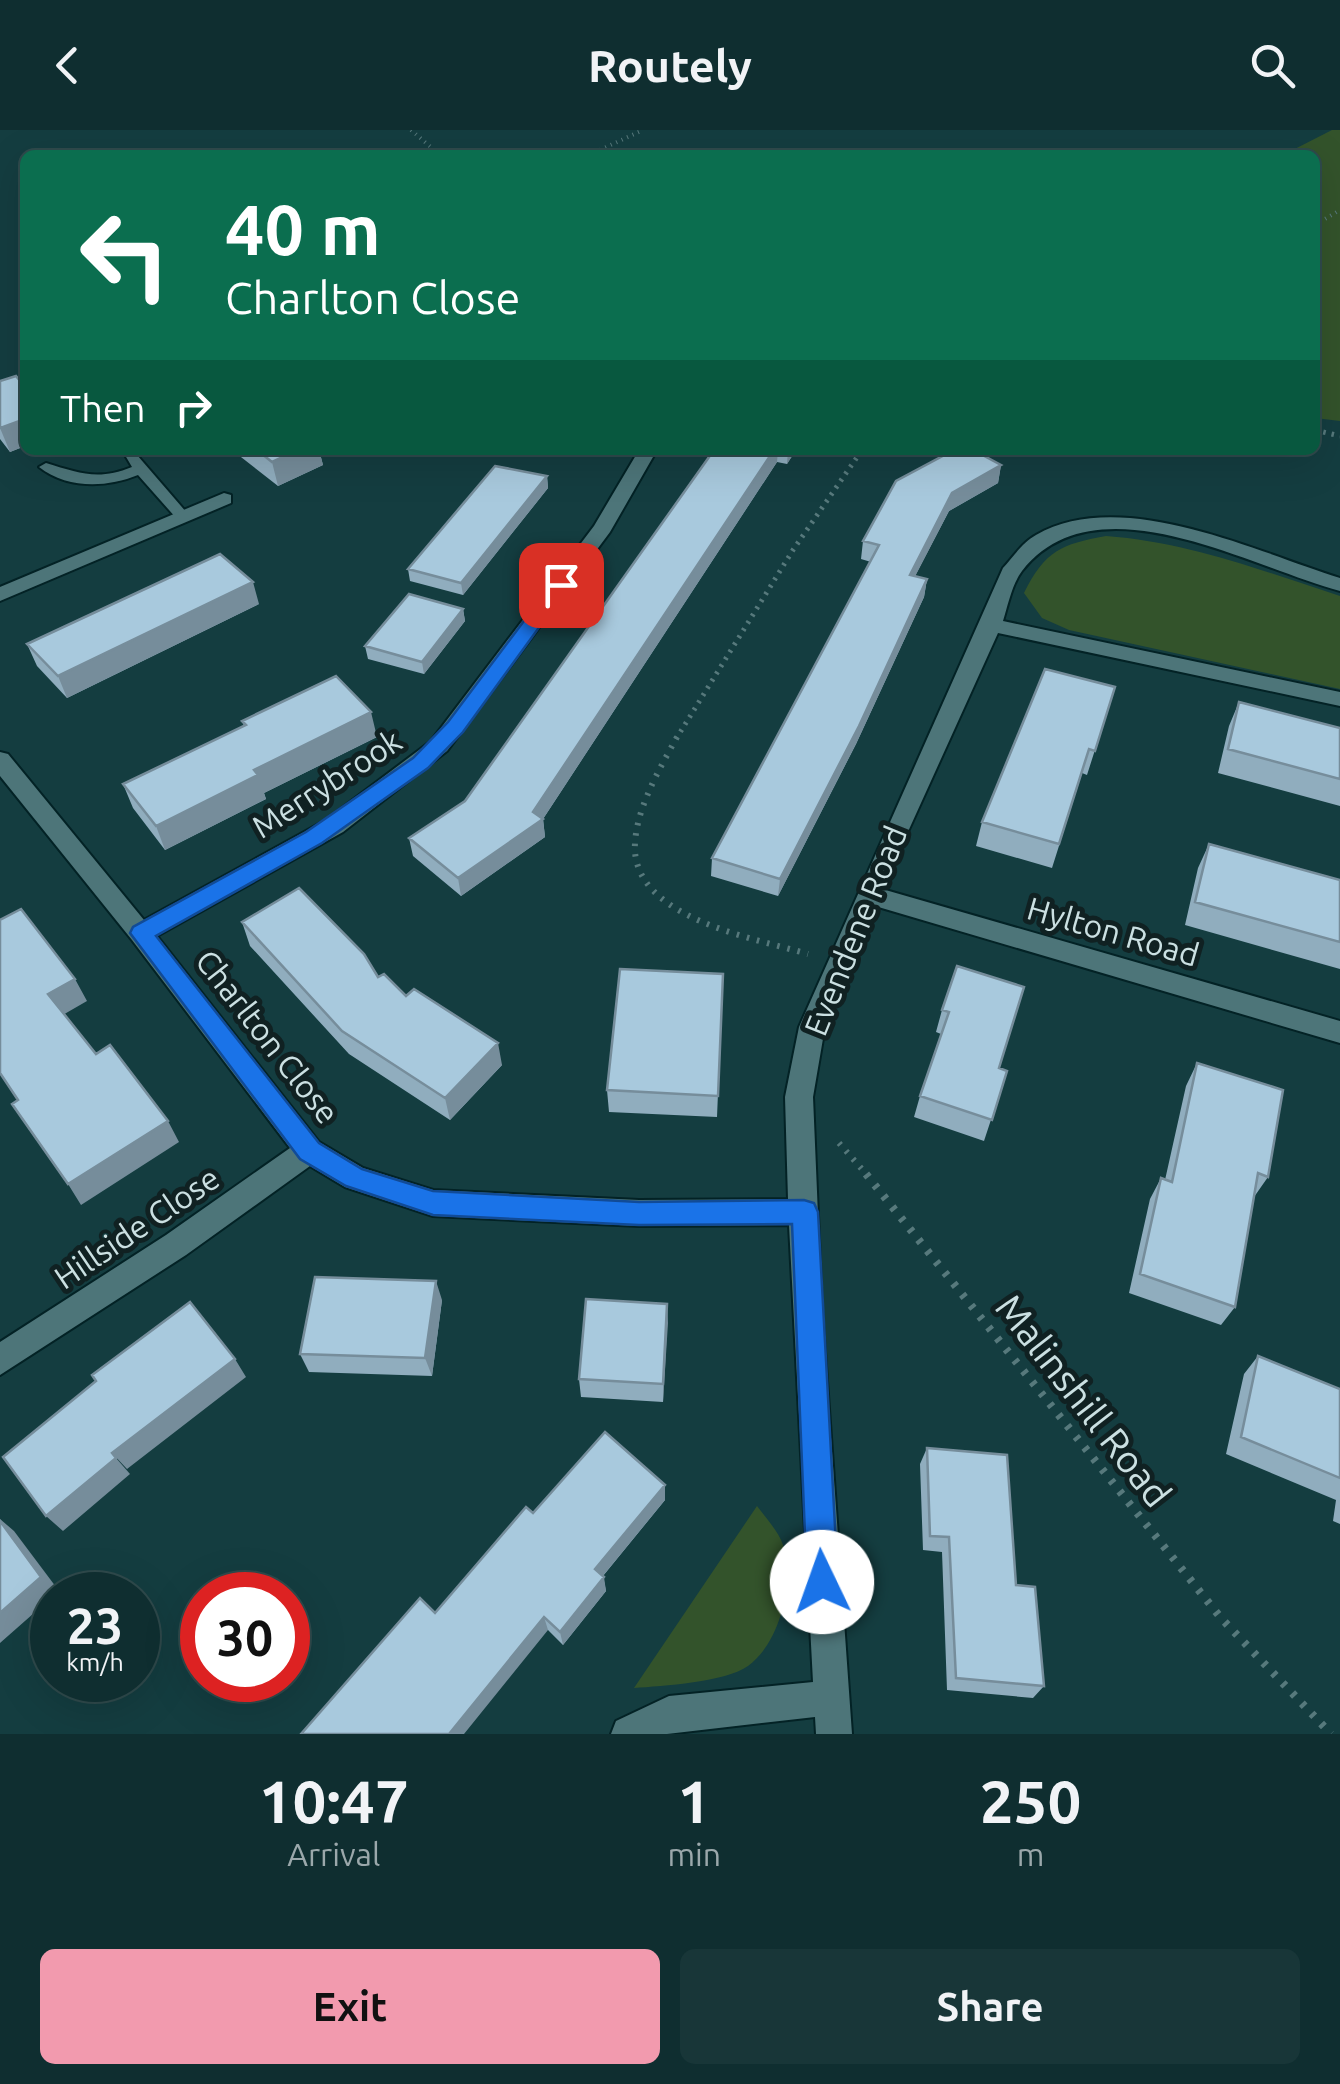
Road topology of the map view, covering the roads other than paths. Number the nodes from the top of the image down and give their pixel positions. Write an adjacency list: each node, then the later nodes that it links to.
1 (132, 455): 4 (lane)
2 (645, 455): 13 (street, Merrybrook)
3 (46, 466): 4 (lane)
4 (140, 469): 6 (lane)
5 (224, 499): 6 (street)
6 (182, 516): 8 (street)
7 (1340, 585): 9 (street, Evendene Road)
8 (0, 596)
9 (991, 625): 10 (street); 12 (street, Evendene Road)
10 (1340, 699)
11 (0, 760): 13 (street, Charlton Close)
12 (867, 894): 14 (street, Hylton Road); 16 (street, Evendene Road)
13 (141, 933): 15 (street, Charlton Close)
14 (1340, 1032)
15 (310, 1151): 16 (street, Charlton Close); 17 (street, Hillside Close)
16 (804, 1212): 18 (street, Evendene Road)
17 (0, 1360)
18 (829, 1698): 19 (street); 20 (street, Evendene Road)
19 (629, 1734)
20 (834, 1734)

